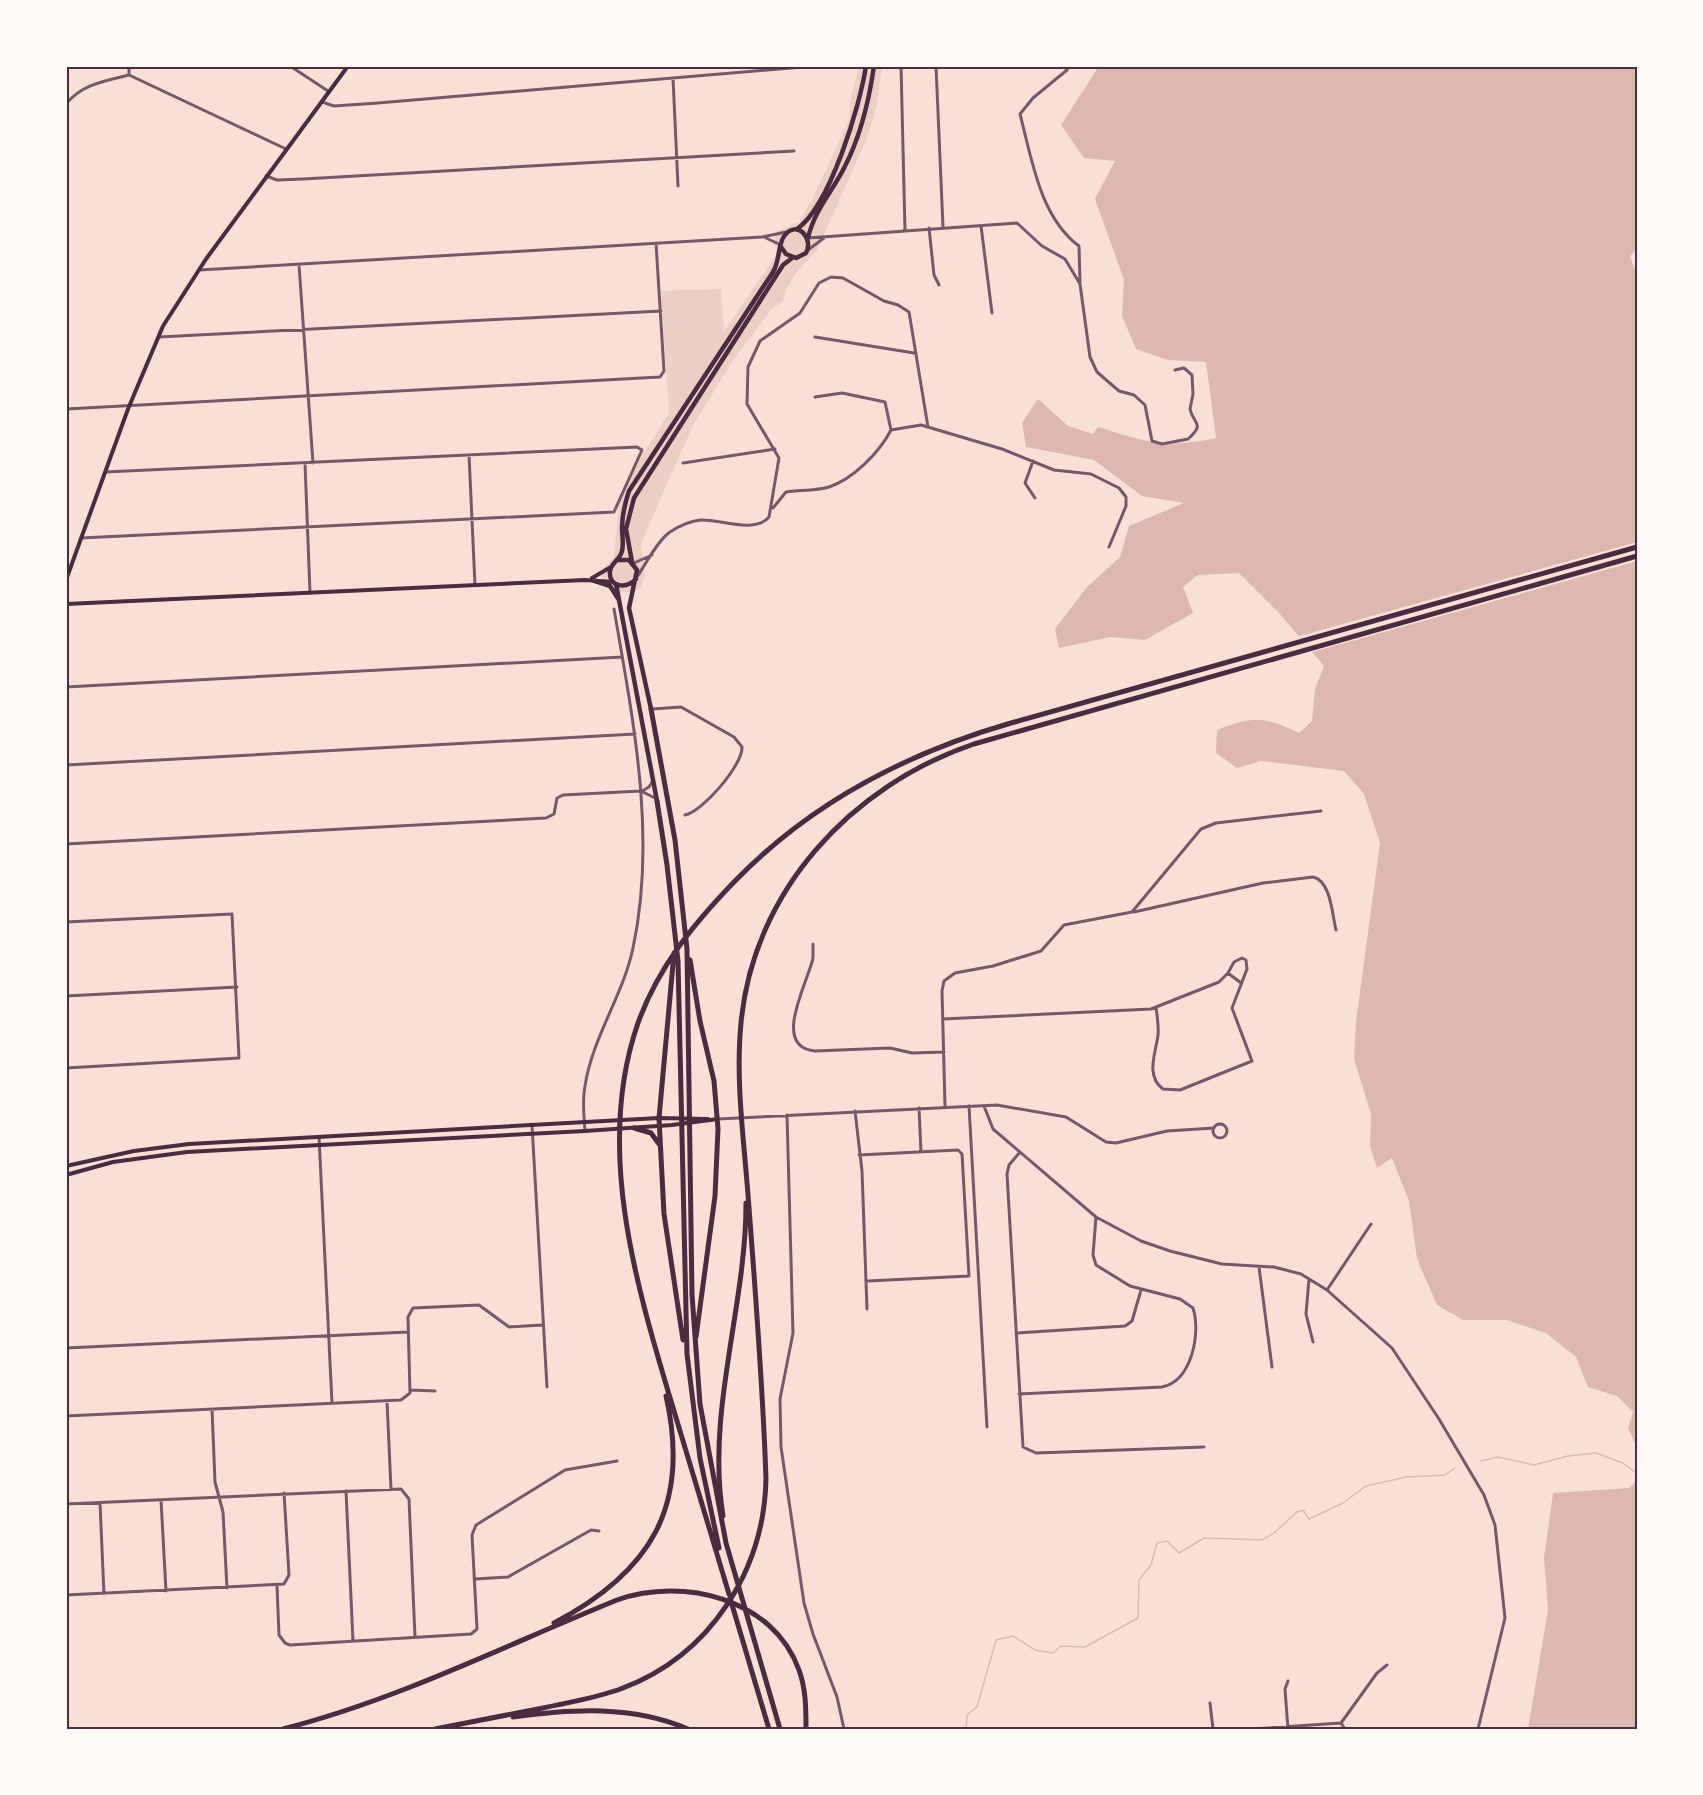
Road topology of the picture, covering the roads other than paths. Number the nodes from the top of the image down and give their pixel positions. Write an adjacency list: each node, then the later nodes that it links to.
1 (129, 66): 10 (street)
2 (290, 66): 12 (street)
3 (348, 66): 12 (main road)
4 (814, 66): 11 (street)
5 (866, 66): 23 (main road)
6 (874, 66): 28 (main road)
7 (901, 66): 24 (street)
8 (936, 66): 21 (street)
9 (1068, 66): 35 (street)
10 (129, 75): 14 (street); 15 (street)
11 (673, 78): 13 (street); 17 (street)
12 (328, 91): 13 (main road)
13 (321, 101): 15 (main road)
14 (66, 104)
15 (286, 149): 18 (main road)
16 (794, 151): 17 (street)
17 (677, 157): 18 (street); 19 (street)
18 (266, 176): 34 (main road)
19 (678, 186)
20 (981, 225): 21 (street); 35 (street); 38 (street)
21 (944, 227): 22 (street)
22 (929, 228): 24 (street); 36 (street)
23 (796, 230): 25 (main road); 28 (main road)
24 (905, 230): 27 (street)
25 (788, 232): 26 (street); 30 (main road)
26 (762, 237): 29 (street); 30 (street)
27 (826, 237): 28 (street); 31 (street)
28 (808, 238): 31 (main road)
29 (656, 243): 33 (street); 37 (street)
30 (781, 246): 32 (main road); 66 (main road)
31 (808, 250): 32 (main road)
32 (793, 258): 67 (main road)
33 (299, 265): 34 (street); 39 (street)
34 (199, 270): 40 (main road)
35 (1080, 284): 43 (street)
36 (939, 285)
37 (661, 311): 39 (street); 44 (street)
38 (992, 313)
39 (304, 330): 40 (street); 44 (street)
40 (157, 337): 46 (main road)
41 (815, 337): 42 (street)
42 (915, 353): 48 (street); 50 (street)
43 (1175, 370)
44 (308, 396): 46 (street); 54 (street)
45 (815, 397): 49 (street)
46 (129, 406): 47 (street); 56 (main road)
47 (66, 409)
48 (928, 427): 49 (street); 52 (street)
49 (891, 430): 58 (street)
50 (775, 450): 55 (street); 58 (street)
51 (469, 454): 54 (street); 59 (street); 59 (street)
52 (1034, 461): 57 (street); 62 (street)
53 (305, 463): 54 (street); 56 (street); 60 (street)
54 (313, 463)
55 (682, 463)
56 (105, 472): 61 (main road)
57 (1035, 498)
58 (772, 510): 64 (street)
59 (472, 519): 60 (street); 74 (street)
60 (308, 527): 61 (street); 75 (street)
61 (81, 538): 71 (main road)
62 (1109, 547)
63 (1637, 547): 141 (highway)
64 (655, 551): 67 (street); 69 (street)
65 (1637, 556): 126 (highway)
66 (616, 561): 67 (main road); 68 (main road)
67 (633, 563): 69 (main road)
68 (611, 566): 72 (main road); 73 (main road)
69 (636, 578): 73 (main road); 81 (main road)
70 (592, 579): 72 (main road); 73 (main road); 77 (main road)
71 (66, 580)
72 (585, 580): 74 (main road)
73 (615, 583): 77 (main road)
74 (475, 585): 75 (main road)
75 (310, 593): 76 (main road)
76 (66, 604)
77 (622, 608): 84 (main road)
78 (614, 609): 79 (street)
79 (622, 657): 80 (street); 82 (street)
80 (66, 687)
81 (651, 709): 88 (street); 95 (highway)
82 (635, 734): 83 (street); 85 (street)
83 (66, 765)
84 (652, 778): 85 (street); 86 (main road)
85 (641, 791): 86 (street); 89 (street); 112 (street)
86 (657, 801): 92 (highway)
87 (1321, 810): 90 (street)
88 (685, 815)
89 (66, 844)
90 (1132, 912): 93 (street); 101 (street)
91 (66, 922): 98 (street)
92 (674, 930): 110 (highway); 145 (highway)
93 (1336, 930)
94 (813, 944): 102 (street)
95 (688, 953): 111 (highway); 143 (highway)
96 (1228, 973): 97 (street); 97 (street); 100 (street)
97 (1241, 983): 100 (street)
98 (237, 987): 99 (street); 103 (street)
99 (66, 996)
100 (1156, 1007): 101 (street)
101 (943, 1019): 102 (street)
102 (944, 1052): 104 (street)
103 (66, 1068)
104 (945, 1106): 105 (street); 107 (street)
105 (969, 1106): 106 (street); 154 (street)
106 (984, 1106): 116 (street); 123 (street)
107 (919, 1108): 108 (street); 122 (street)
108 (855, 1111): 109 (street); 124 (street)
109 (787, 1115): 111 (street); 188 (street)
110 (659, 1118): 111 (main road); 112 (main road); 114 (highway)
111 (718, 1119): 114 (main road); 143 (highway)
112 (584, 1122): 113 (main road); 117 (street)
113 (532, 1125): 118 (street); 119 (main road)
114 (659, 1126): 115 (main road); 121 (highway)
115 (634, 1128): 117 (main road); 121 (highway)
116 (1214, 1128): 116 (street)
117 (585, 1131): 118 (main road)
118 (532, 1134): 120 (main road); 136 (street)
119 (319, 1137): 120 (street); 125 (main road)
120 (319, 1146): 127 (main road); 139 (street)
121 (660, 1151): 145 (highway)
122 (921, 1152): 124 (street); 132 (street)
123 (1020, 1152): 128 (street); 138 (street)
124 (859, 1155): 132 (street)
125 (66, 1166)
126 (747, 1168): 165 (highway); 180 (highway)
127 (66, 1175)
128 (1096, 1217): 130 (street); 133 (street)
129 (1371, 1224): 134 (street)
130 (1259, 1267): 131 (street); 144 (street)
131 (1309, 1279): 134 (street); 140 (street)
132 (868, 1281): 135 (street)
133 (1141, 1290): 138 (street); 149 (street)
134 (1327, 1290): 194 (street)
135 (867, 1309)
136 (542, 1325): 137 (street); 146 (street)
137 (408, 1332): 139 (street); 147 (street)
138 (1017, 1333): 149 (street)
139 (328, 1335): 142 (street); 151 (street)
140 (1313, 1342)
141 (655, 1346): 171 (highway); 175 (highway)
142 (66, 1348)
143 (695, 1362): 165 (highway)
144 (1272, 1367)
145 (690, 1385): 171 (highway)
146 (547, 1387)
147 (410, 1390): 148 (street); 150 (street)
148 (435, 1391)
149 (1019, 1394): 155 (street)
150 (387, 1401): 151 (street); 157 (street)
151 (332, 1403): 152 (street)
152 (212, 1409): 153 (street); 160 (street)
153 (66, 1416)
154 (987, 1427)
155 (1204, 1447)
156 (617, 1461): 166 (street)
157 (392, 1488): 158 (street); 173 (street)
158 (346, 1491): 159 (street); 174 (street)
159 (284, 1493): 160 (street); 167 (street)
160 (219, 1497): 161 (street); 168 (street)
161 (161, 1500): 162 (street); 169 (street)
162 (100, 1503): 163 (street); 170 (street)
163 (66, 1504)
164 (599, 1531): 166 (street)
165 (732, 1568): 186 (highway)
166 (475, 1579): 173 (street)
167 (277, 1586): 168 (street); 174 (street)
168 (226, 1588): 169 (street)
169 (166, 1591): 170 (street)
170 (104, 1594): 172 (street)
171 (729, 1594): 185 (highway)
172 (66, 1595)
173 (415, 1637): 174 (street)
174 (353, 1641)
175 (507, 1647): 182 (highway); 187 (highway)
176 (1387, 1665): 179 (street)
177 (1288, 1681): 181 (street)
178 (1210, 1703): 191 (street)
179 (1341, 1723): 181 (street); 193 (street)
180 (461, 1724): 183 (highway); 184 (highway)
181 (1288, 1728): 192 (street)
182 (283, 1729)
183 (435, 1729)
184 (688, 1729)
185 (769, 1729)
186 (780, 1729)
187 (806, 1729)
188 (844, 1729)
189 (1120, 1729): 190 (street)
190 (1131, 1729)
191 (1213, 1729)
192 (1252, 1729)
193 (1345, 1729)
194 (1478, 1729)

